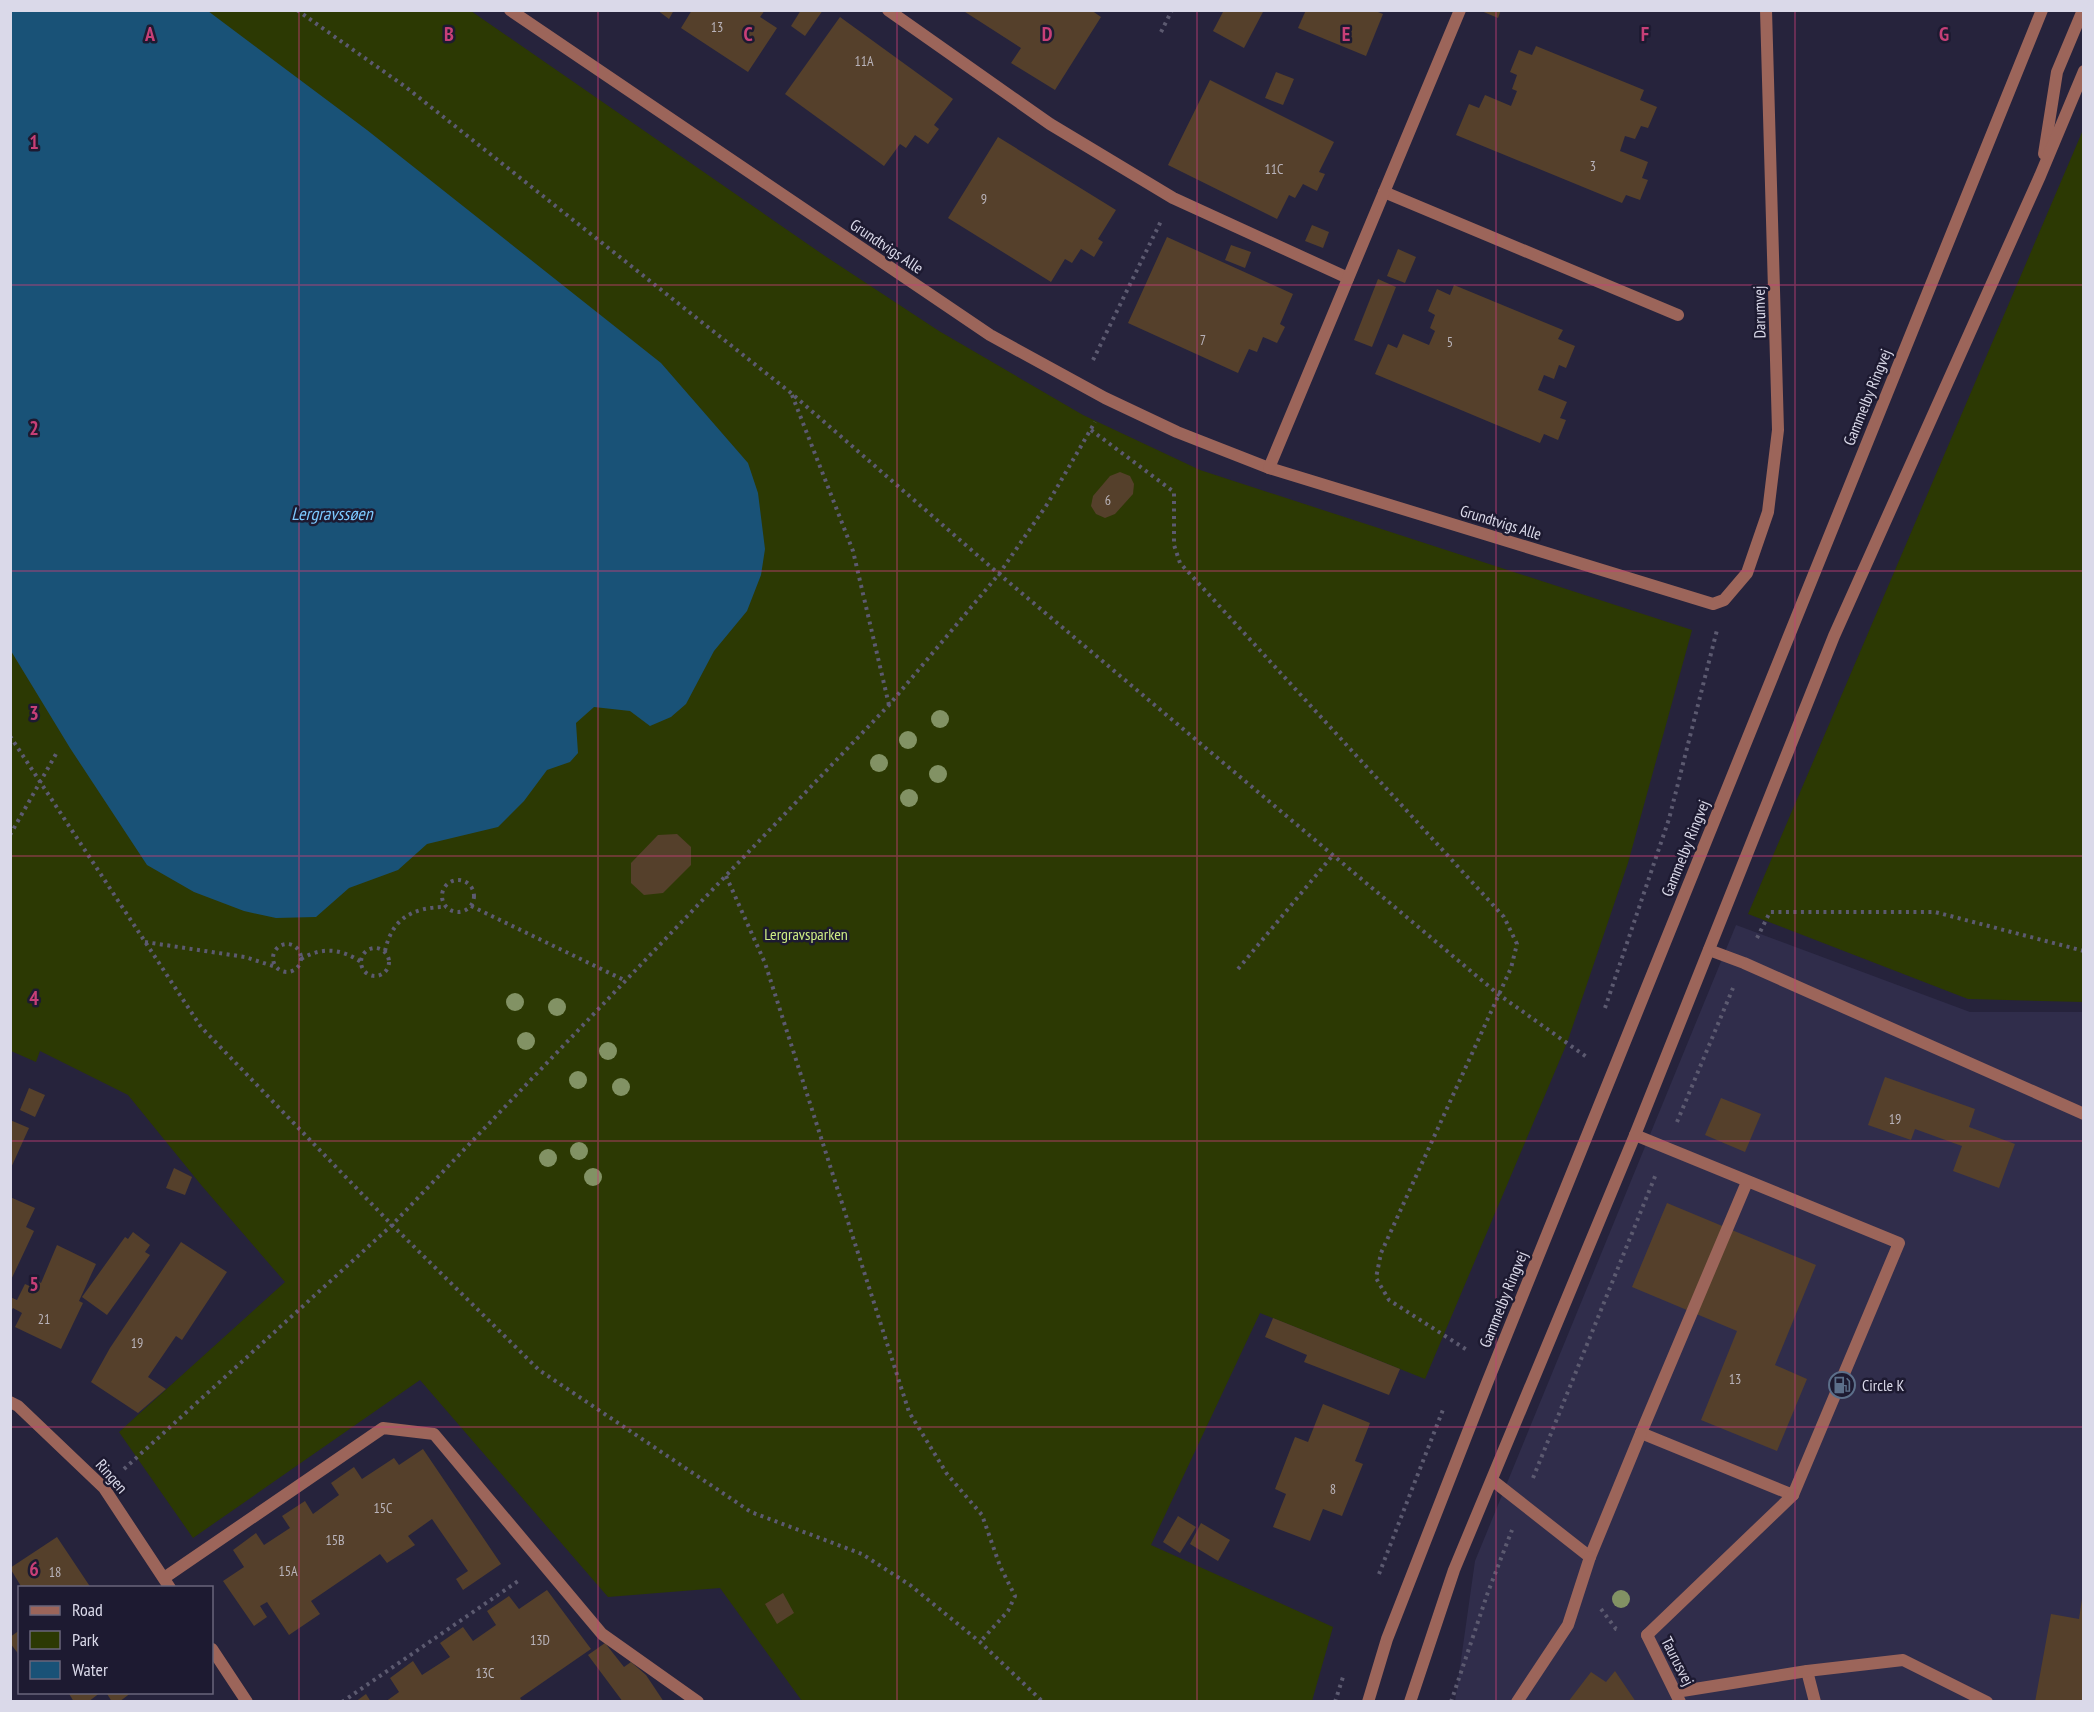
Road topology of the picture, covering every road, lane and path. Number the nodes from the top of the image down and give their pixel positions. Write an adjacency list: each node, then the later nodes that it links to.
1 (297, 10): 17 (path)
2 (510, 10): 16 (street, Grundtvigs Alle)
3 (888, 10): 13 (street)
4 (1172, 10): 9 (path)
5 (1460, 10): 12 (street)
6 (1766, 10): 22 (street, Darumvej)
7 (2042, 10): 77 (street, Gammelby Ringvej)
8 (2083, 10): 11 (street)
9 (1161, 32)
10 (2084, 71): 11 (street)
11 (2040, 176): 33 (street)
12 (1384, 192): 14 (street); 15 (street)
13 (1173, 198): 14 (street); 16 (path)
14 (1348, 278): 20 (street)
15 (1678, 315)
16 (1081, 385): 18 (street, Grundtvigs Alle)
17 (791, 393): 21 (path); 23 (path)
18 (1105, 398): 19 (path); 20 (street, Grundtvigs Alle)
19 (1091, 430): 21 (path); 42 (path)
20 (1269, 468): 22 (street, Grundtvigs Alle)
21 (999, 574): 23 (path); 28 (path)
22 (1724, 600): 43 (path)
23 (889, 705): 29 (path)
24 (10, 736): 26 (path)
25 (56, 754): 26 (path)
26 (40, 782): 27 (path); 32 (path)
27 (10, 835)
28 (1333, 855): 40 (path); 42 (path)
29 (726, 876): 41 (path); 67 (path)
30 (471, 906): 31 (path); 31 (path); 41 (path)
31 (447, 907): 34 (path)
32 (145, 942): 39 (path); 51 (path)
33 (1709, 950): 38 (street); 48 (street)
34 (385, 951): 37 (path); 37 (path)
35 (2084, 951): 38 (path)
36 (300, 960): 37 (path); 39 (path); 39 (path)
37 (361, 962)
38 (1744, 963): 47 (street); 49 (path)
39 (276, 967)
40 (1239, 969)
41 (626, 981): 51 (path)
42 (1498, 994): 45 (path); 53 (path)
43 (1603, 1015)
44 (1592, 1048): 45 (path)
45 (1588, 1058): 46 (path)
46 (1584, 1069)
47 (2084, 1114)
48 (1635, 1135): 49 (street); 58 (street)
49 (1666, 1148): 50 (street); 61 (path)
50 (1747, 1182): 57 (street); 60 (street)
51 (392, 1225): 59 (path); 67 (path)
52 (1472, 1339): 53 (path)
53 (1467, 1350): 54 (path)
54 (1463, 1361)
55 (10, 1402): 59 (street, Ringen)
56 (1446, 1403): 64 (path)
57 (1641, 1433): 60 (street); 62 (street)
58 (1492, 1480): 61 (street); 78 (street)
59 (104, 1488): 65 (street, Ringen)
60 (1793, 1495): 66 (street)
61 (1522, 1506): 62 (street); 79 (path)
62 (1590, 1557): 66 (path); 80 (street)
63 (544, 1564): 65 (street); 73 (path); 74 (street)
64 (1379, 1576)
65 (167, 1583)
66 (1647, 1635): 71 (street, Taurusvej)
67 (980, 1642): 75 (path)
68 (213, 1650): 72 (street)
69 (1807, 1671): 71 (street); 81 (street); 82 (street)
70 (1344, 1676): 76 (path)
71 (1678, 1697)
72 (247, 1701)
73 (342, 1701)
74 (698, 1701)
75 (1042, 1701)
76 (1335, 1701)
77 (1368, 1701)
78 (1410, 1701)
79 (1451, 1701)
80 (1517, 1701)
81 (1815, 1701)
82 (1987, 1701)

